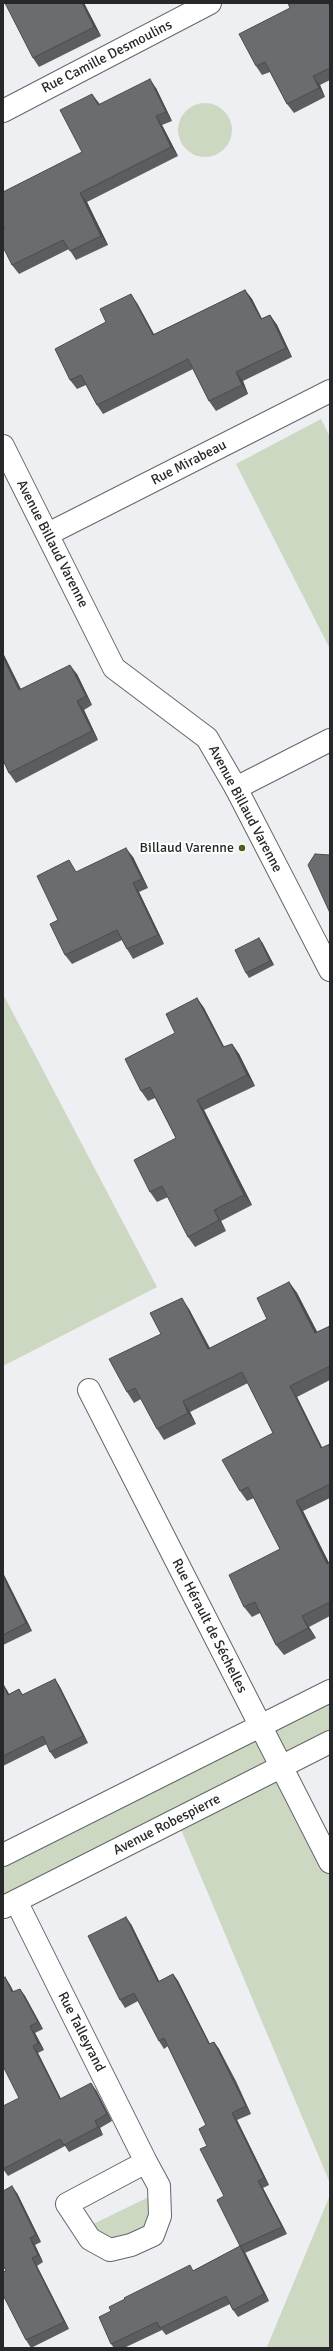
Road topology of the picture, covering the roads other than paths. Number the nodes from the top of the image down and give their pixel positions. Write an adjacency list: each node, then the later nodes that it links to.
1 (210, 3): 2 (street, Rue Camille Desmoulins)
2 (3, 111)
3 (330, 391): 5 (street, Rue Mirabeau)
4 (3, 446): 5 (street, Avenue Billaud Varenne)
5 (48, 534): 7 (street, Avenue Billaud Varenne)
6 (330, 740): 7 (street)
7 (236, 788): 8 (street, Avenue Billaud Varenne)
8 (330, 970)
9 (89, 1390): 11 (street, Rue Hérault de Séchelles)
10 (330, 1691): 11 (street)
11 (260, 1726): 13 (street, Rue Hérault de Séchelles); 14 (street)
12 (330, 1742): 13 (street, Avenue Robespierre)
13 (281, 1767): 15 (street, Rue Hérault de Séchelles); 16 (street, Avenue Robespierre)
14 (3, 1855)
15 (330, 1862)
16 (10, 1904): 17 (street, Rue Talleyrand)
17 (146, 2162): 17 (street, Rue Talleyrand)

